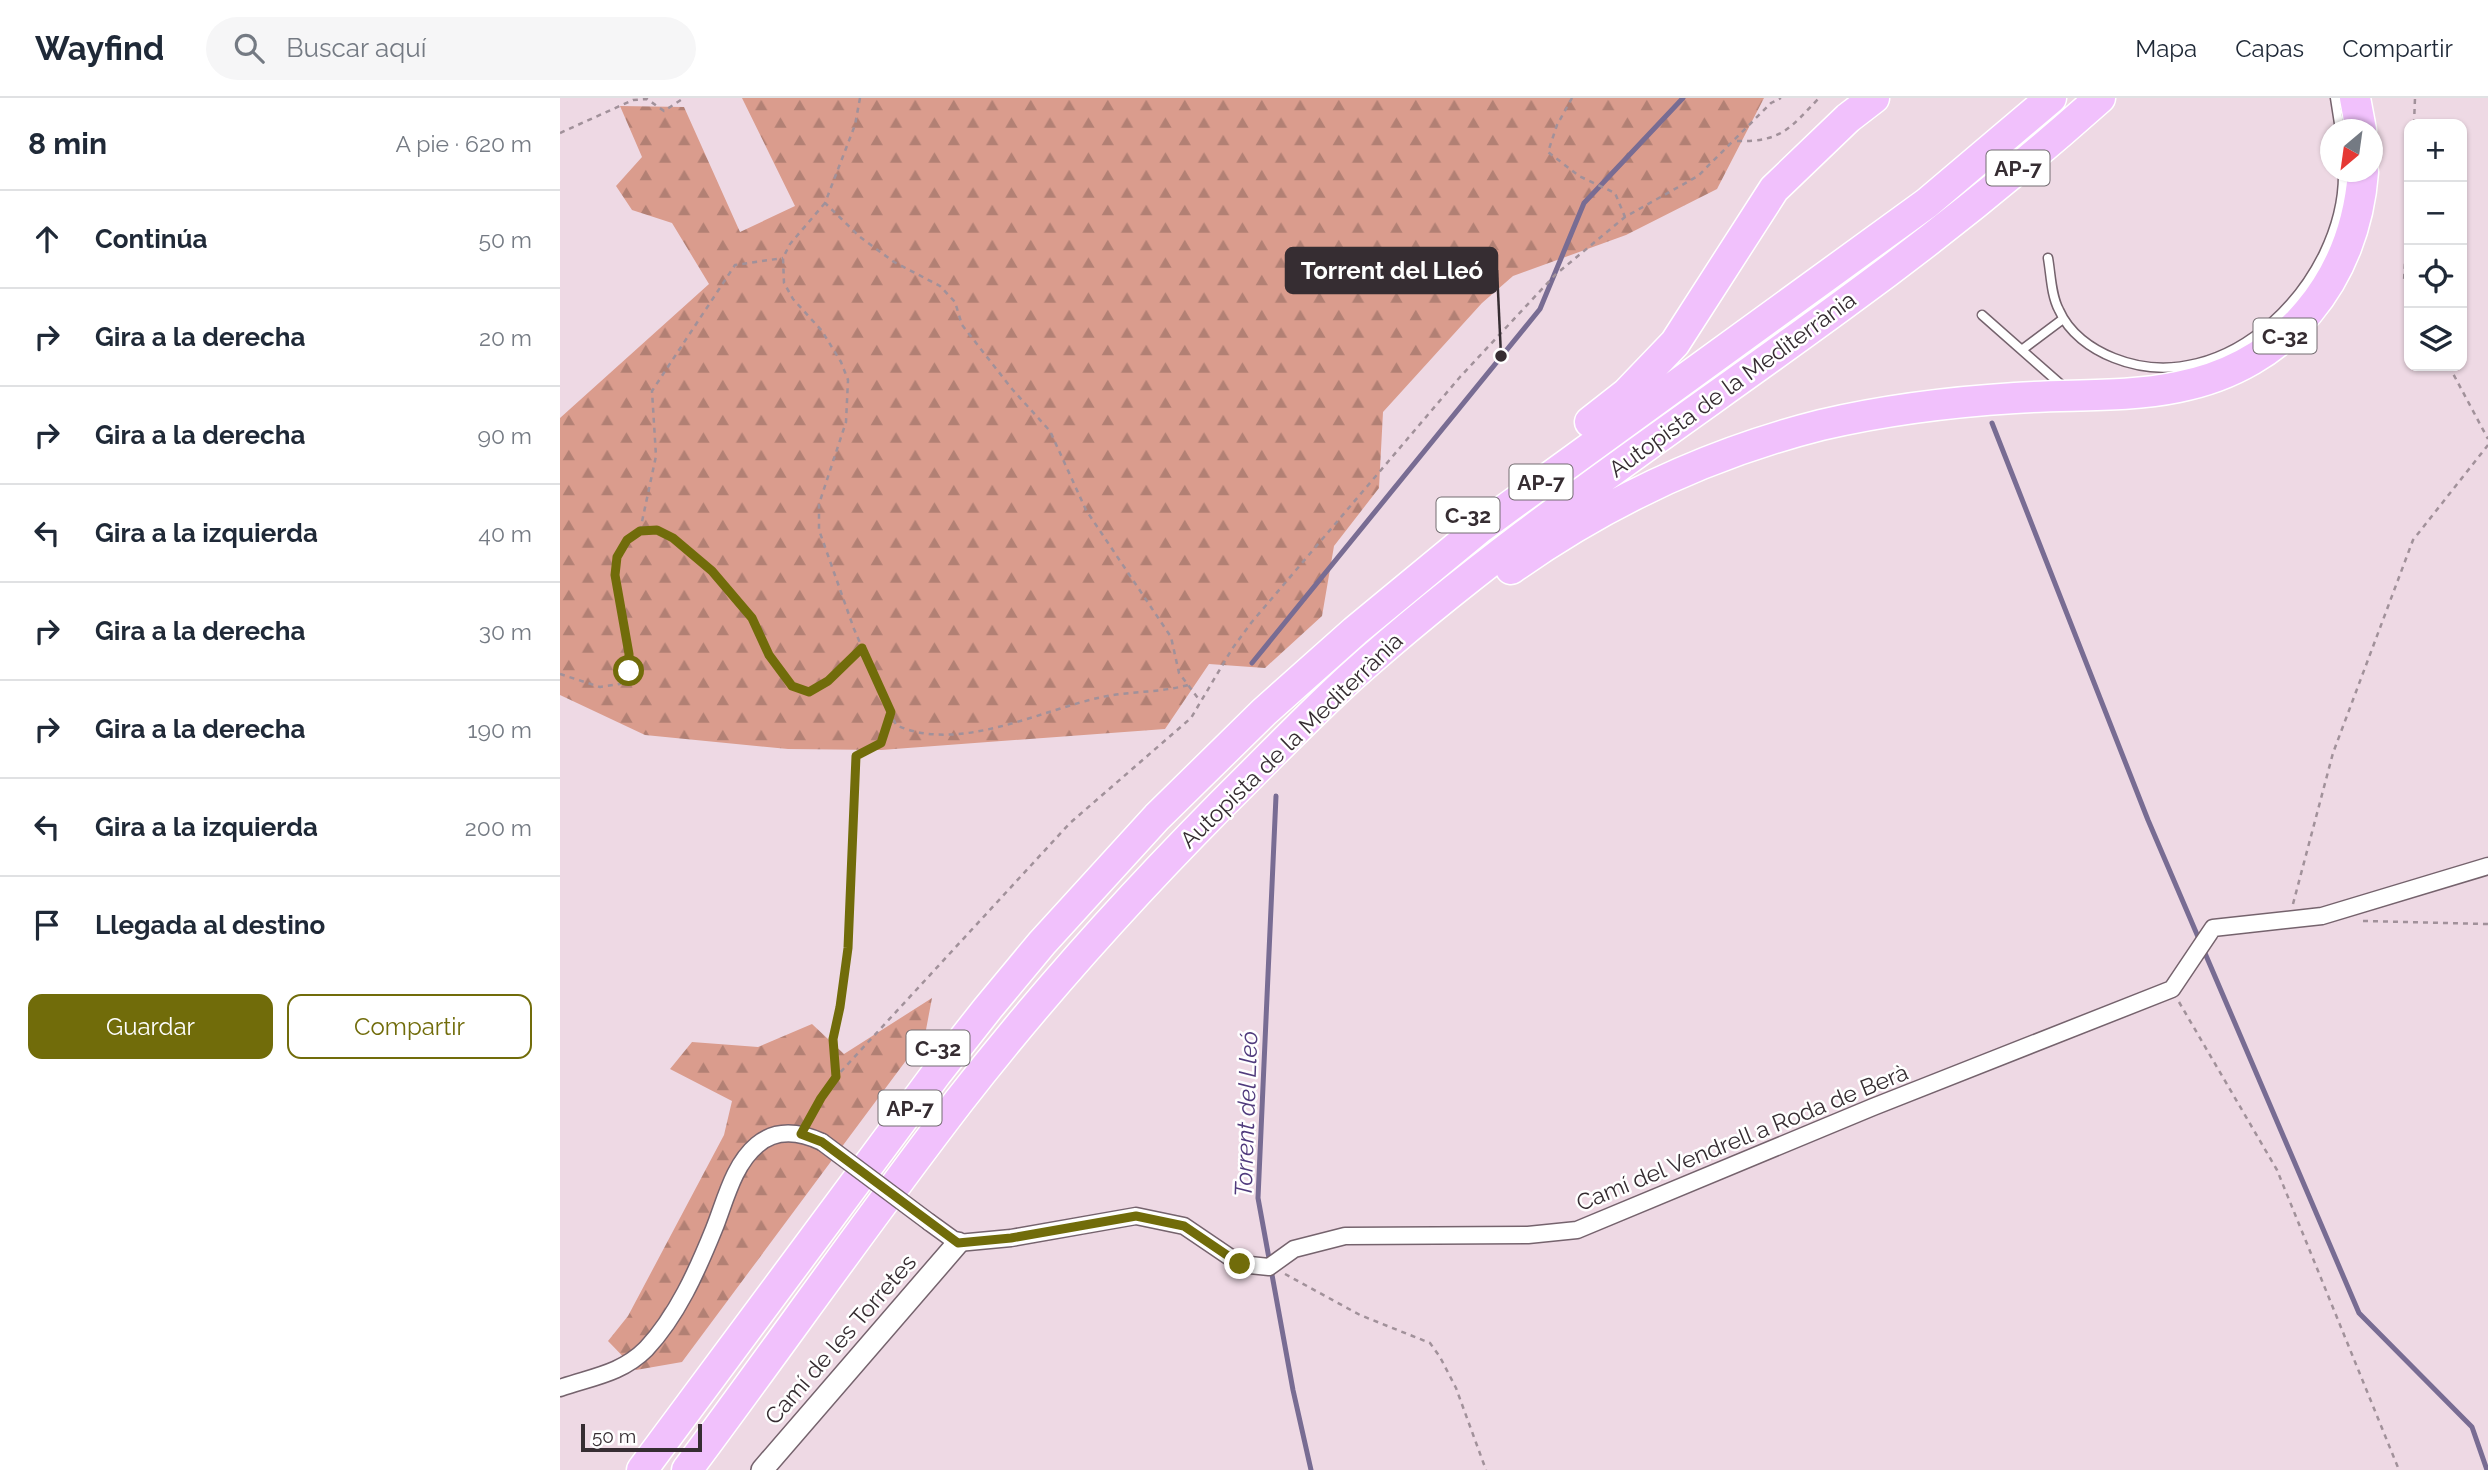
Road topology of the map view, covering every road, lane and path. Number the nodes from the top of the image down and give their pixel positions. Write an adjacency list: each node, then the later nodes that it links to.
1 (684, 98): 15 (path)
2 (860, 98): 19 (path)
3 (1572, 98): 20 (path)
4 (1781, 98): 16 (path)
5 (1819, 98): 16 (path)
6 (1874, 98): 44 (highway, C-32)
7 (2051, 98): 44 (highway, Autopista de la Mediterrània / AP-7)
8 (2100, 98): 36 (highway, Autopista de la Mediterrània / AP-7)
9 (2335, 98): 12 (lane)
10 (2355, 98): 13 (highway)
11 (2416, 98): 14 (path)
12 (2338, 119)
13 (2359, 119)
14 (2414, 119)
15 (560, 134)
16 (1736, 141): 20 (path)
17 (2342, 182): 24 (lane)
18 (2362, 182): 27 (highway, C-32)
19 (825, 203): 21 (path); 33 (path)
20 (1625, 218): 34 (path)
21 (783, 258): 30 (path); 31 (path)
22 (2048, 258): 24 (lane)
23 (1982, 315): 25 (lane)
24 (2063, 319): 25 (lane)
25 (2023, 349): 27 (lane)
26 (2452, 371): 28 (path)
27 (2073, 395): 36 (highway, C-32)
28 (2488, 439)
29 (2488, 446): 38 (path)
30 (640, 531): 31 (path); 32 (path)
31 (862, 648): 35 (path)
32 (560, 674)
33 (1188, 685): 34 (path); 35 (path)
34 (1201, 701): 42 (path)
35 (891, 712): 42 (path)
36 (1292, 735): 49 (highway, Autopista de la Mediterrània / AP-7)
37 (2488, 866): 38 (street)
38 (2289, 920): 41 (street)
39 (2355, 921): 40 (path)
40 (2488, 924)
41 (2172, 989): 46 (street, Camí del Vendrell a Roda de Berà); 52 (path)
42 (836, 1077): 43 (path)
43 (801, 1134): 45 (street, bridge); 47 (street)
44 (885, 1142): 48 (highway, Autopista de la Mediterrània / AP-7)
45 (958, 1243): 46 (street); 50 (street, Camí de les Torretes)
46 (1269, 1266): 51 (path)
47 (560, 1388)
48 (642, 1470)
49 (687, 1470)
50 (762, 1470)
51 (1486, 1470)
52 (2399, 1470)

